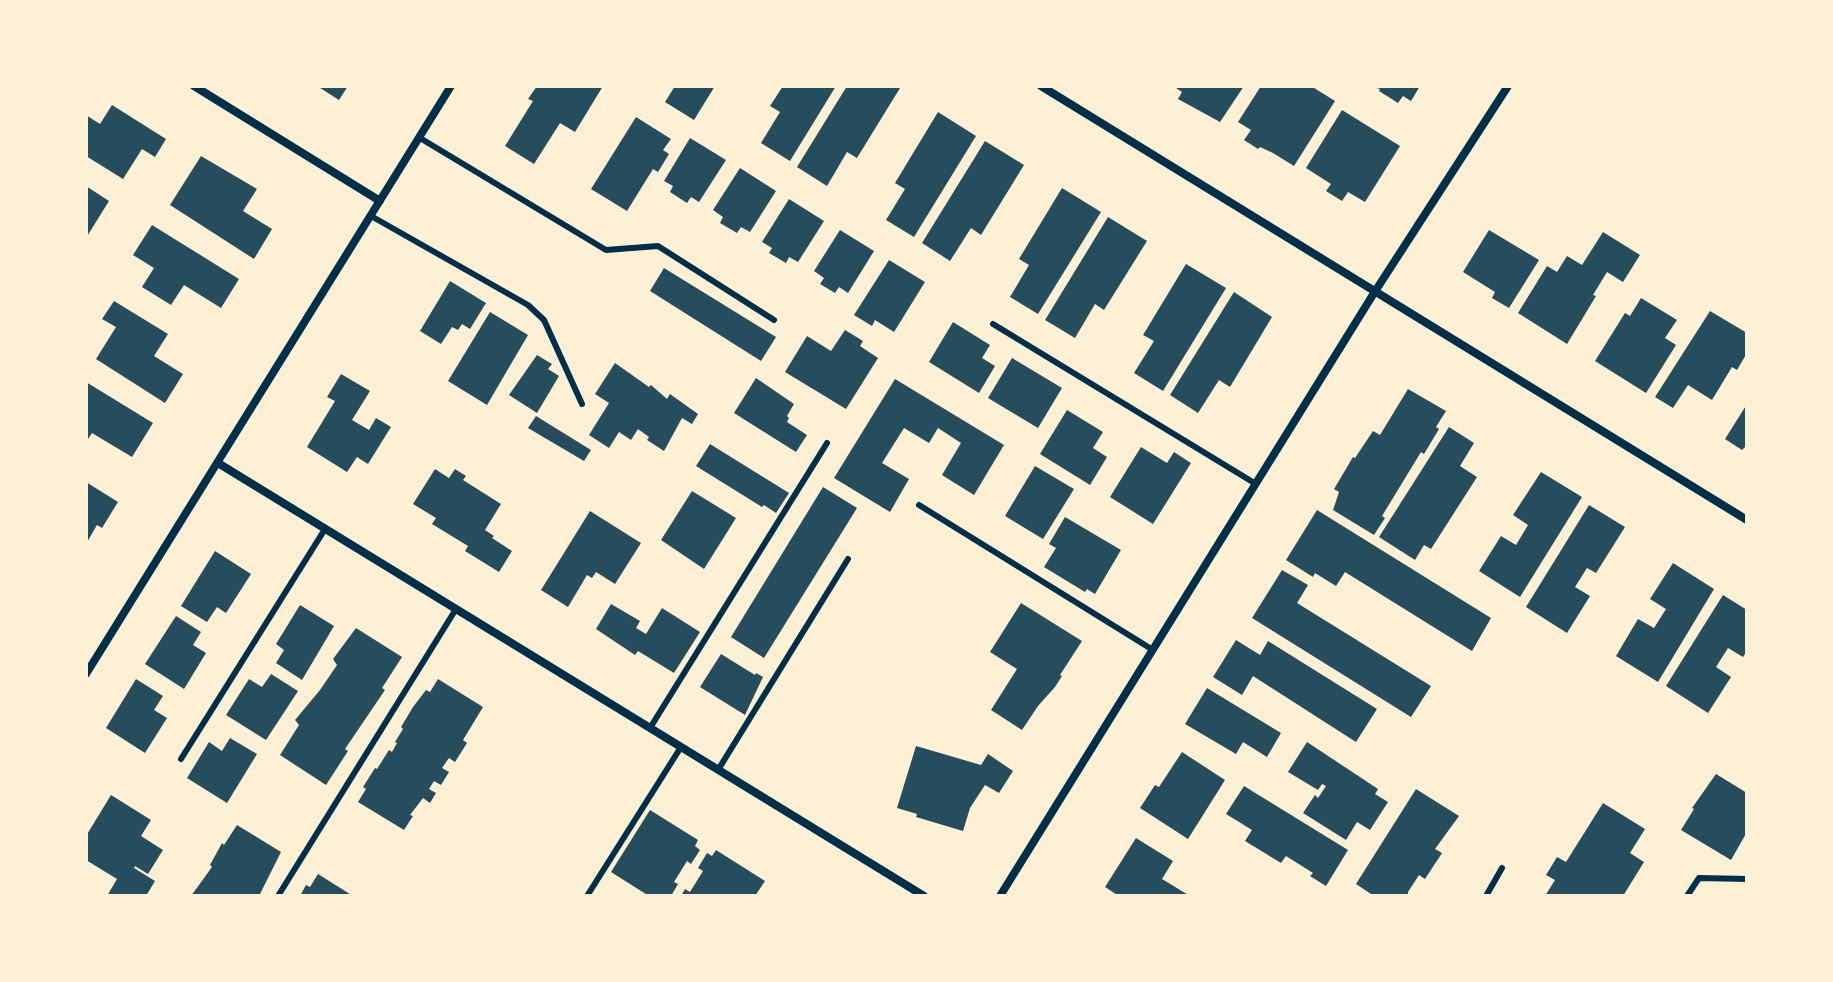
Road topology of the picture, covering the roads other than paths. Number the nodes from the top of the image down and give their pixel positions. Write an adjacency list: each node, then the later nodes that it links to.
1 (194, 86): 6 (street)
2 (451, 86): 5 (street)
3 (1041, 86): 8 (street)
4 (1508, 86): 8 (street)
5 (420, 138): 6 (street); 9 (lane)
6 (380, 201): 7 (street)
7 (371, 216): 11 (lane); 13 (street)
8 (1374, 293): 14 (street); 16 (street)
9 (774, 320)
10 (993, 324): 14 (lane)
11 (582, 404)
12 (827, 443): 22 (lane)
13 (218, 463): 17 (street); 21 (street)
14 (1256, 484): 20 (street)
15 (919, 505): 20 (lane)
16 (1747, 520)
17 (325, 529): 19 (street); 24 (lane)
18 (848, 559): 25 (lane)
19 (456, 609): 22 (street); 28 (lane)
20 (1153, 650): 31 (street)
21 (86, 674)
22 (650, 728): 23 (street)
23 (681, 747): 25 (street); 29 (lane)
24 (181, 759)
25 (718, 770): 30 (street)
26 (1502, 868): 32 (lane)
27 (1747, 879): 33 (lane)
28 (278, 896)
29 (587, 896)
30 (924, 896)
31 (1000, 896)
32 (1486, 896)
33 (1687, 896)

